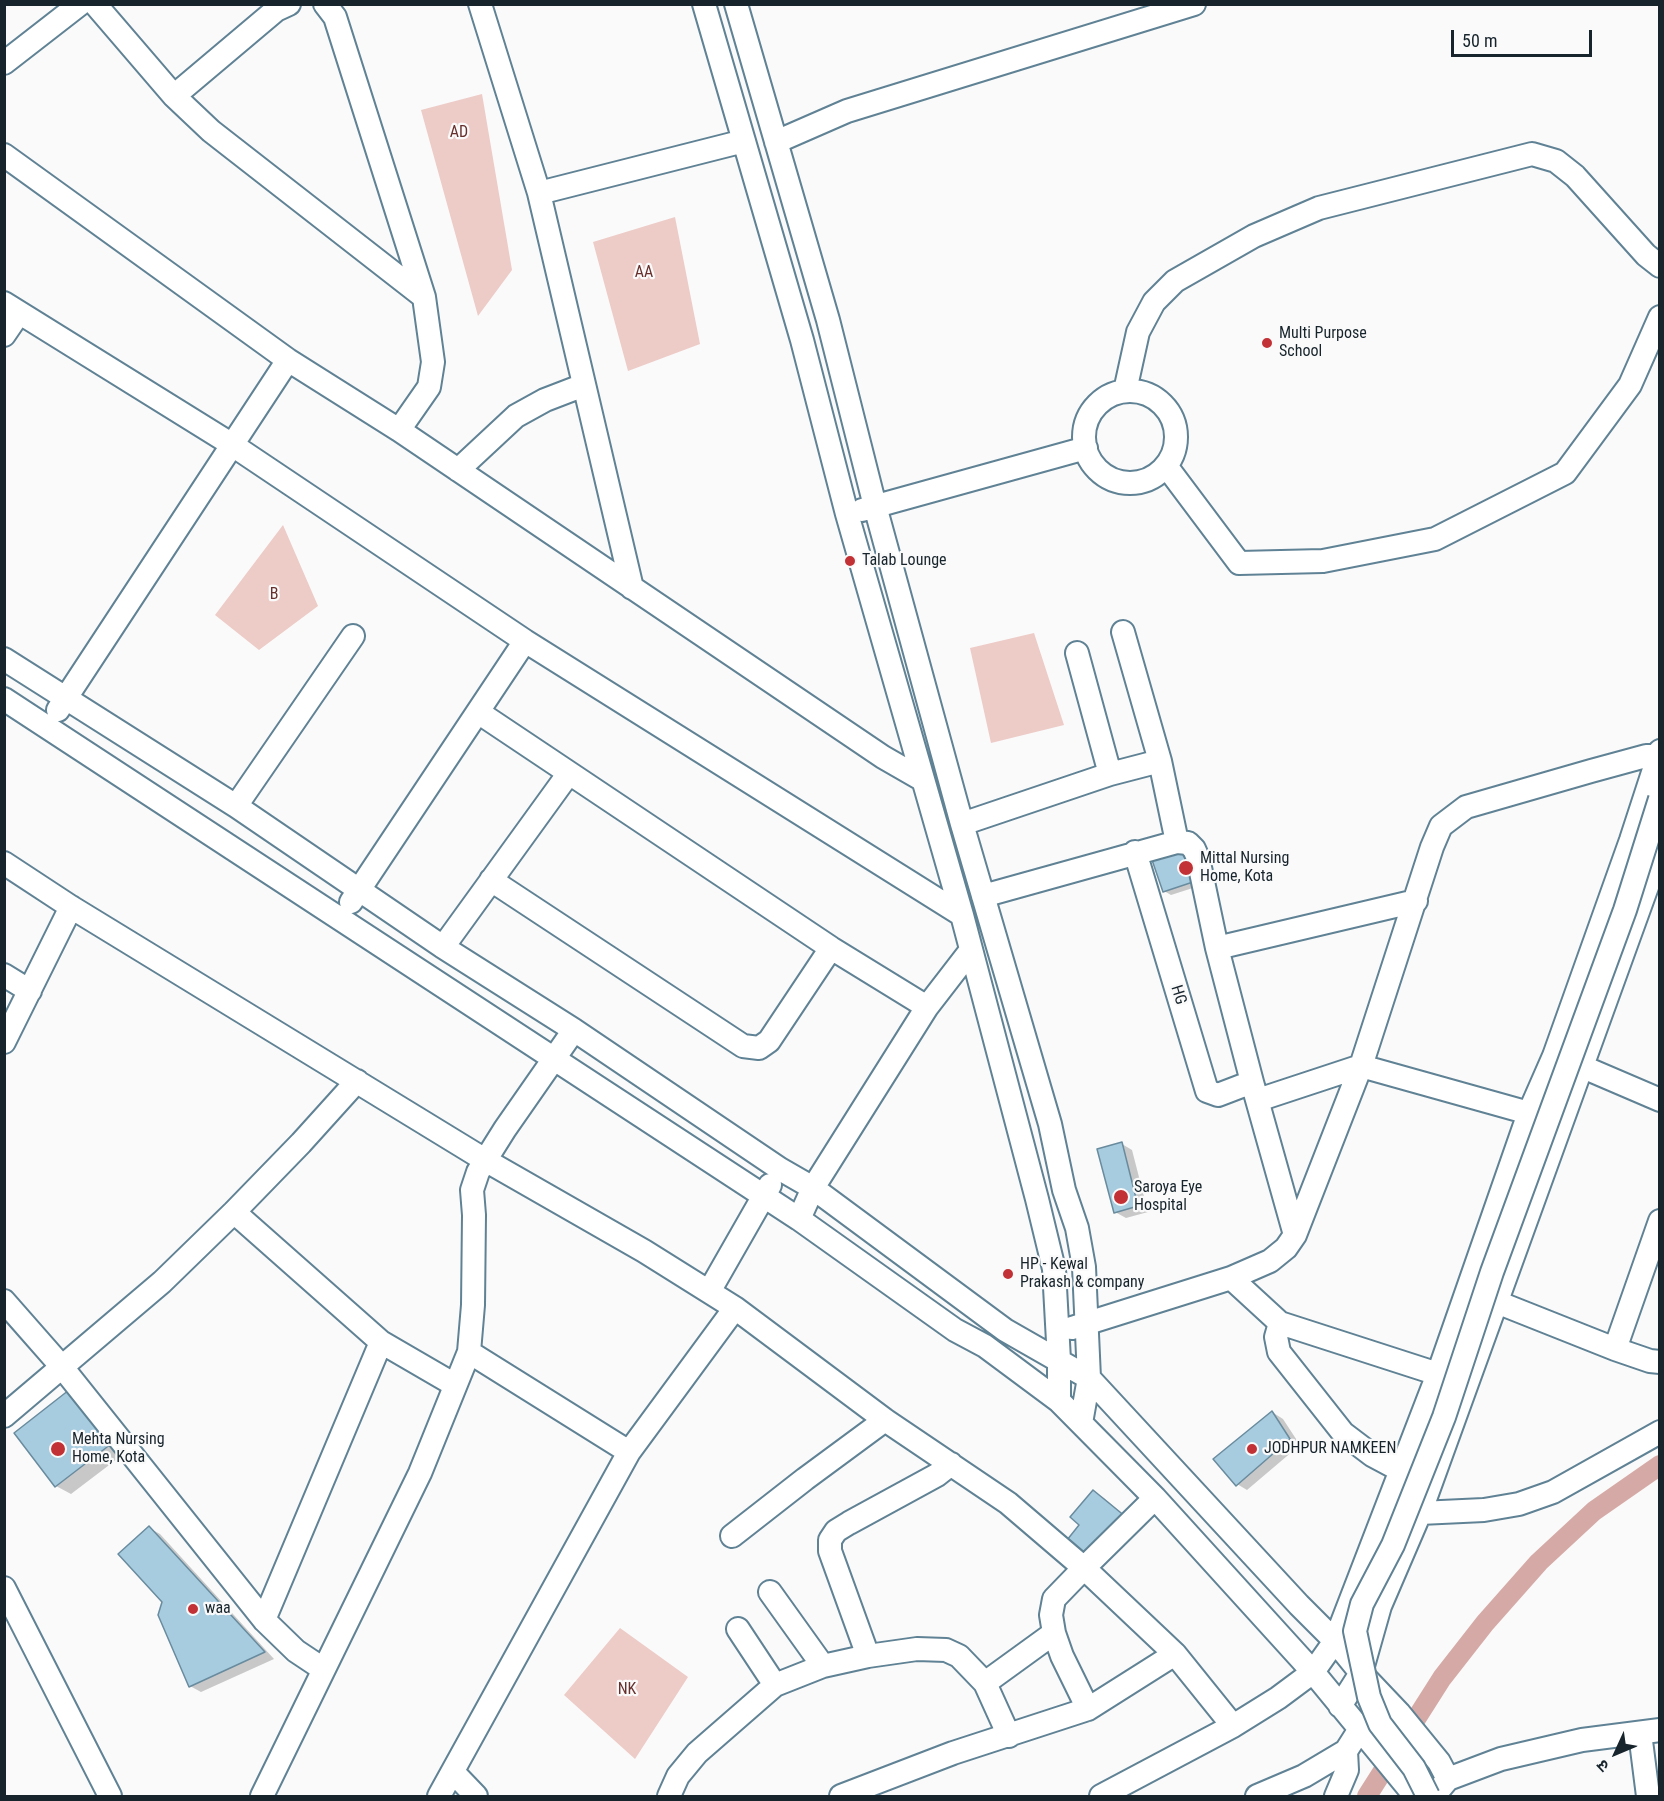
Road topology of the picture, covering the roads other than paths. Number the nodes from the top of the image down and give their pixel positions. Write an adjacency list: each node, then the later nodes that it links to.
1 (80, 4): 9 (street)
2 (95, 4): 10 (street)
3 (289, 4): 10 (street)
4 (325, 4): 16 (street)
5 (480, 4): 14 (street)
6 (704, 4): 11 (street)
7 (736, 4): 12 (street)
8 (1194, 4): 12 (street)
9 (4, 63)
10 (174, 96): 16 (street)
11 (744, 141): 14 (street); 29 (street)
12 (776, 142): 28 (street)
13 (4, 155): 20 (street)
14 (539, 193): 21 (street)
15 (1659, 266): 22 (street)
16 (424, 297): 23 (street)
17 (12, 308): 19 (street); 24 (street)
18 (1659, 317): 26 (street)
19 (4, 335)
20 (288, 360): 23 (street); 24 (street)
21 (584, 385): 27 (street); 30 (street)
22 (1125, 391): 25 (street); 26 (street)
23 (399, 430): 27 (street)
24 (231, 444): 33 (street); 36 (street)
25 (1086, 448): 26 (street); 28 (street)
26 (1167, 467)
27 (458, 470): 30 (street)
28 (876, 506): 29 (street); 47 (street)
29 (847, 514): 44 (street)
30 (632, 588): 44 (street)
31 (1123, 632): 41 (street)
32 (353, 636): 46 (street)
33 (525, 641): 38 (street); 57 (street)
34 (1077, 653): 43 (street)
35 (4, 659): 36 (street)
36 (64, 698): 39 (street); 46 (street)
37 (4, 699): 39 (street)
38 (478, 712): 42 (street); 53 (street)
39 (48, 726): 58 (street)
40 (1659, 754): 55 (street); 68 (street)
41 (1160, 761): 43 (street); 48 (street)
42 (569, 773): 52 (street); 60 (street)
43 (1110, 774): 47 (street)
44 (923, 780): 57 (street)
45 (1659, 799): 139 (street, bridge)
46 (236, 806): 53 (street)
47 (962, 824): 54 (street)
48 (1177, 842): 49 (street); 61 (street)
49 (1135, 852): 54 (street); 73 (street, HG)
50 (4, 863): 56 (street)
51 (1657, 865): 71 (street)
52 (491, 880): 59 (street); 60 (street)
53 (359, 890): 58 (street); 59 (street)
54 (983, 896): 91 (street)
55 (1416, 901): 61 (street); 70 (street)
56 (71, 907): 64 (street); 72 (street)
57 (962, 915): 62 (street)
58 (340, 918): 69 (street)
59 (443, 947): 66 (street)
60 (831, 948): 65 (street)
61 (1217, 948): 73 (street)
62 (971, 950): 65 (street); 93 (street)
63 (4, 975): 64 (street)
64 (30, 991): 67 (street)
65 (927, 1007): 79 (street)
66 (574, 1030): 69 (street); 78 (street)
67 (4, 1042)
68 (1554, 1056): 71 (street); 75 (street)
69 (554, 1057): 77 (street); 80 (street)
70 (1361, 1066): 73 (street); 75 (street); 84 (street)
71 (1583, 1066): 74 (street); 76 (street)
72 (357, 1081): 77 (street); 81 (street)
73 (1255, 1091): 84 (street)
74 (1659, 1100)
75 (1529, 1113): 76 (street); 87 (street)
76 (1559, 1126): 89 (street)
77 (485, 1160): 86 (street); 96 (street)
78 (780, 1169): 79 (street); 80 (street)
79 (813, 1188): 82 (street); 97 (street)
80 (763, 1197): 82 (street); 86 (street)
81 (234, 1212): 94 (street); 99 (street)
82 (799, 1219): 103 (street)
83 (1659, 1221): 95 (street)
84 (1295, 1235): 85 (street)
85 (1231, 1278): 91 (street); 92 (street)
86 (710, 1290): 90 (street)
87 (1466, 1291): 89 (street); 100 (street)
88 (4, 1301): 99 (street)
89 (1497, 1302): 95 (street); 113 (street)
90 (735, 1308): 105 (street); 108 (street)
91 (1087, 1323): 93 (street); 101 (street)
92 (1280, 1323): 100 (street); 110 (street)
93 (1056, 1332): 97 (street)
94 (381, 1342): 102 (street); 118 (street)
95 (1615, 1349): 98 (street)
96 (469, 1352): 102 (street); 108 (street)
97 (1059, 1360): 101 (street); 103 (street)
98 (1659, 1362)
99 (62, 1367): 104 (street); 118 (street)
100 (1438, 1374): 110 (street)
101 (1089, 1378): 106 (street); 121 (street)
102 (455, 1385): 125 (street)
103 (1059, 1401): 106 (street)
104 (4, 1416)
105 (885, 1420): 109 (street); 114 (street)
106 (1081, 1423): 111 (street)
107 (1659, 1432): 113 (street)
108 (629, 1452): 138 (street)
109 (951, 1464): 115 (street); 123 (street)
110 (1402, 1471): 112 (street)
111 (1155, 1498): 115 (street); 126 (street)
112 (1385, 1509): 113 (street); 121 (street)
113 (1420, 1513): 127 (street)
114 (732, 1536)
115 (1084, 1568): 120 (street); 122 (street)
116 (4, 1588): 140 (street)
117 (770, 1592): 124 (street)
118 (264, 1620): 125 (street)
119 (738, 1629): 129 (street)
120 (1054, 1633): 128 (street); 131 (street)
121 (1335, 1641): 126 (street); 127 (street)
122 (1174, 1654): 131 (street); 132 (street)
123 (868, 1656): 124 (street); 128 (street)
124 (823, 1666): 129 (street)
125 (323, 1670): 141 (street)
126 (1314, 1672): 130 (street); 132 (street)
127 (1361, 1673): 130 (street); 137 (street)
128 (985, 1683): 135 (street)
129 (775, 1685): 144 (street)
130 (1340, 1706): 134 (street)
131 (1088, 1710): 135 (street)
132 (1233, 1726): 146 (street)
133 (1650, 1731): 137 (street); 150 (street)
134 (1364, 1733): 136 (street); 139 (street)
135 (1009, 1736): 145 (street)
136 (1346, 1751): 147 (street); 148 (street)
137 (1443, 1770): 149 (street)
138 (453, 1772): 142 (street); 143 (street)
139 (1417, 1794)
140 (110, 1797)
141 (262, 1797)
142 (439, 1797)
143 (476, 1797)
144 (669, 1797)
145 (841, 1797)
146 (1101, 1797)
147 (1257, 1797)
148 (1336, 1797)
149 (1433, 1797)
150 (1648, 1797)

